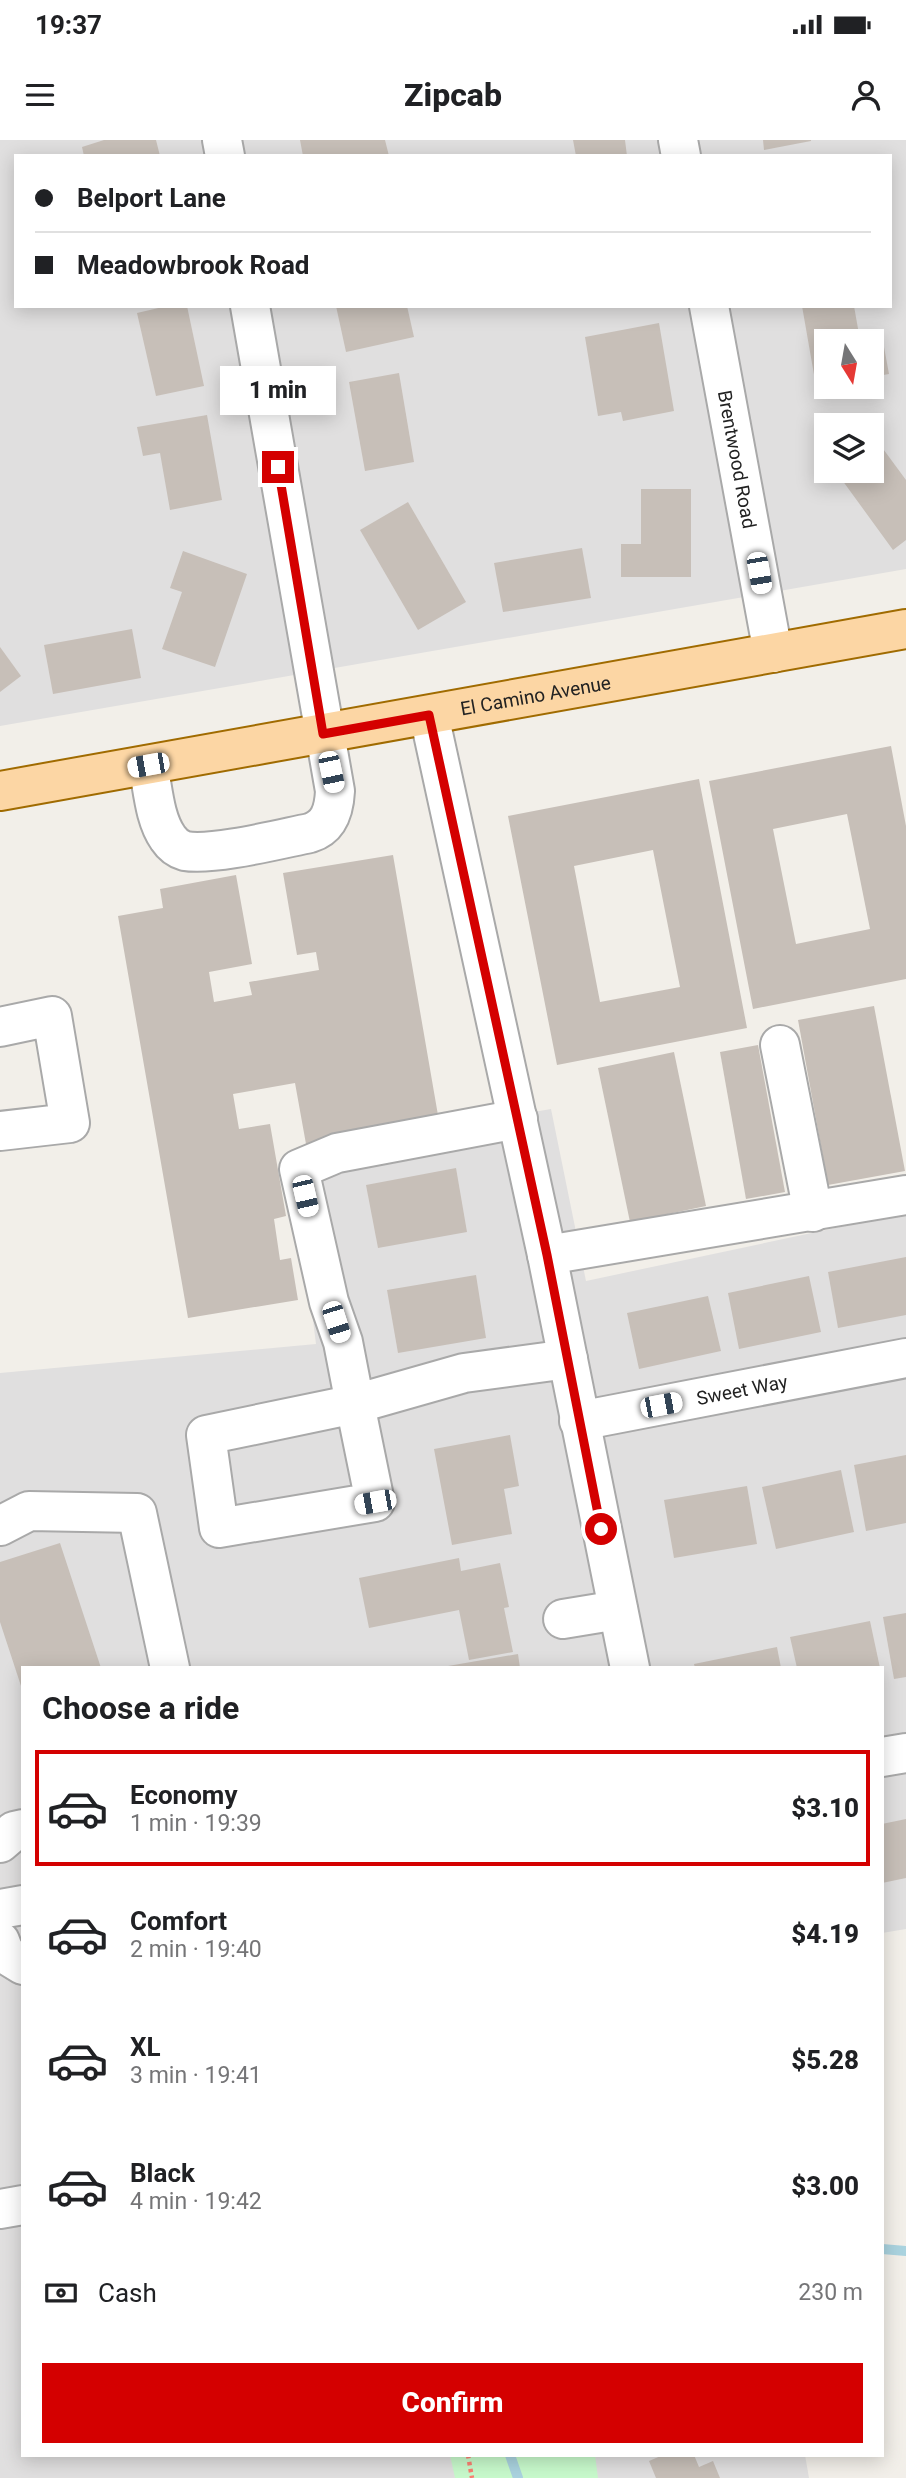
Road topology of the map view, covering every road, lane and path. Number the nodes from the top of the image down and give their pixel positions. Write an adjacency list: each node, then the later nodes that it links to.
1 (250, 308): 6 (street)
2 (709, 308): 4 (street, Brentwood Road)
3 (906, 629): 4 (main road, El Camino Avenue)
4 (774, 653): 5 (main road, El Camino Avenue)
5 (429, 715): 6 (main road, El Camino Avenue); 11 (street)
6 (323, 734): 7 (main road, El Camino Avenue); 7 (street)
7 (148, 765): 8 (main road, El Camino Avenue)
8 (0, 791)
9 (0, 1027): 12 (street)
10 (780, 1045): 14 (street)
11 (518, 1119): 15 (street); 18 (street)
12 (0, 1131)
13 (906, 1195): 14 (street)
14 (813, 1212): 15 (street)
15 (547, 1255): 17 (street)
16 (906, 1358): 19 (street, Sweet Way)
17 (568, 1359): 18 (street); 19 (street)
18 (355, 1404): 18 (street)
19 (579, 1421): 21 (street)
20 (0, 1527): 23 (street)
21 (618, 1610): 22 (street); 24 (street)
22 (563, 1619)
23 (170, 1666)
24 (630, 1666)
25 (906, 1753): 26 (street)
26 (884, 1757)
27 (21, 1829): 28 (street)
28 (0, 1843)
29 (21, 1905): 30 (street)
30 (0, 1909)
31 (0, 1941): 32 (street)
32 (21, 1964)
33 (21, 2205): 34 (street)
34 (0, 2210)
35 (468, 2457): 36 (path)
36 (472, 2478)

